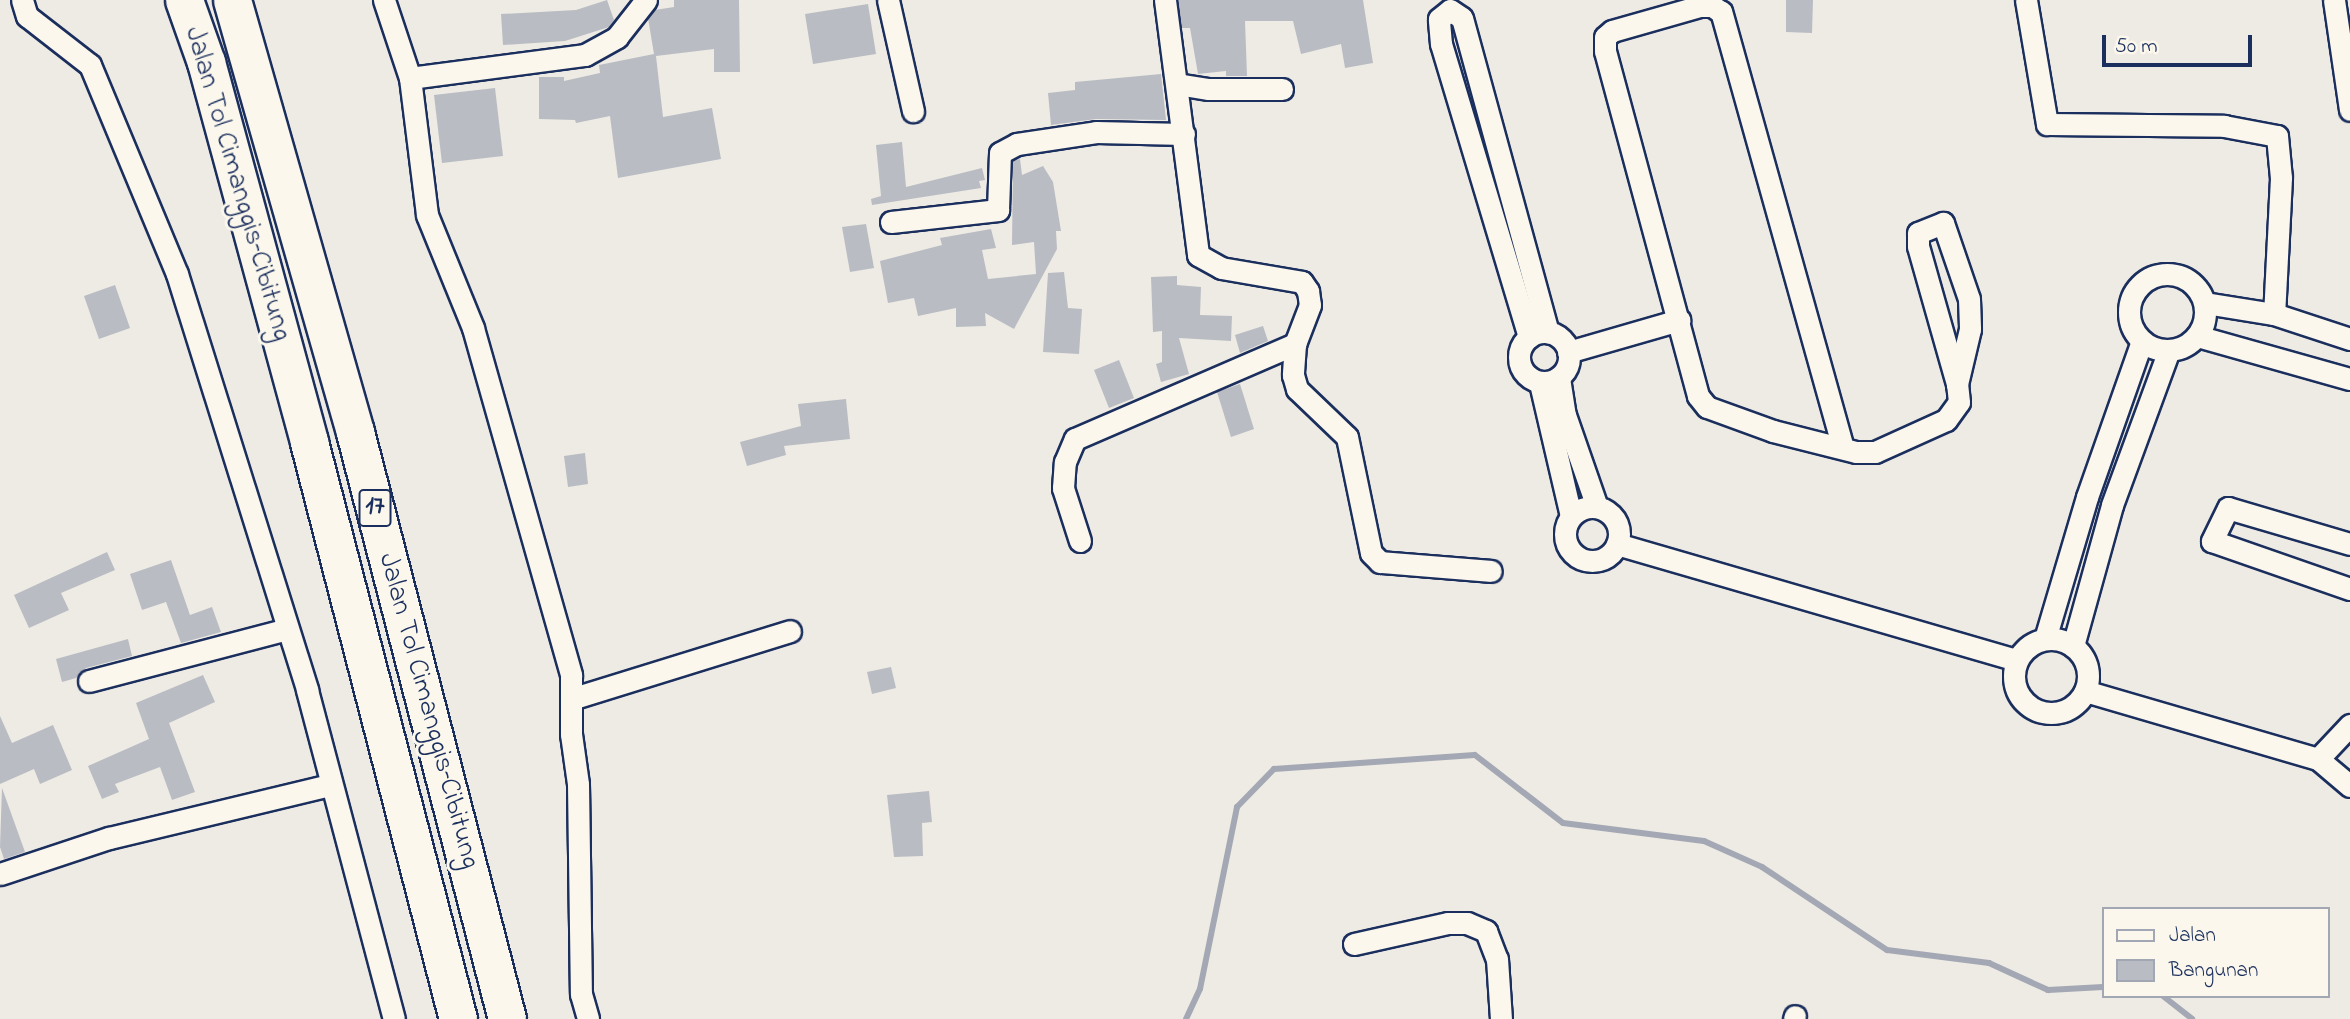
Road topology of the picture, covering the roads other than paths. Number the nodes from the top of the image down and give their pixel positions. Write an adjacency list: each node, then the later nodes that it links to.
1 (22, 0): 39 (street)
2 (184, 0): 54 (highway, Jalan Tol Cimanggis–Cibitung / 17)
3 (232, 0): 55 (highway, Jalan Tol Cimanggis–Cibitung / 17)
4 (384, 0): 11 (street)
5 (646, 0): 11 (street)
6 (888, 0): 15 (street)
7 (1165, 0): 12 (street)
8 (2026, 0): 19 (street)
9 (2334, 0): 10 (street)
10 (2348, 72): 14 (street)
11 (410, 78): 46 (street)
12 (1177, 83): 13 (street); 16 (street)
13 (1282, 89)
14 (2350, 110)
15 (912, 111)
16 (1184, 134): 17 (street); 25 (street)
17 (891, 222)
18 (2205, 303): 19 (street); 22 (street); 24 (street)
19 (2274, 314): 23 (street)
20 (1679, 320): 27 (street); 31 (street); 31 (street)
21 (1538, 334): 21 (street); 27 (street); 29 (street)
22 (2197, 337): 26 (street); 28 (street)
23 (2350, 339)
24 (2142, 341): 26 (street); 41 (street)
25 (1295, 344): 34 (street); 37 (street)
26 (2169, 350): 42 (street)
27 (1568, 352): 29 (street)
28 (2350, 379)
29 (1549, 380): 32 (street); 33 (street)
30 (1957, 384): 30 (street); 31 (street)
31 (1843, 447)
32 (1597, 507): 33 (street); 35 (street)
33 (1572, 516): 35 (street)
34 (1080, 541)
35 (1617, 544): 43 (street)
36 (2350, 544): 38 (street)
37 (1491, 571)
38 (2350, 589)
39 (287, 629): 44 (street); 50 (street)
40 (790, 631): 46 (street)
41 (2045, 639): 42 (street); 43 (street)
42 (2073, 646): 45 (street)
43 (2016, 660): 45 (street)
44 (89, 681)
45 (2085, 691): 48 (street)
46 (574, 698): 56 (street)
47 (2350, 725): 48 (street)
48 (2318, 759): 49 (street)
49 (2348, 777)
50 (329, 785): 51 (street); 53 (street)
51 (0, 874)
52 (1354, 944): 57 (street)
53 (394, 1019)
54 (458, 1019)
55 (507, 1019)
56 (589, 1019)
57 (1500, 1019)

